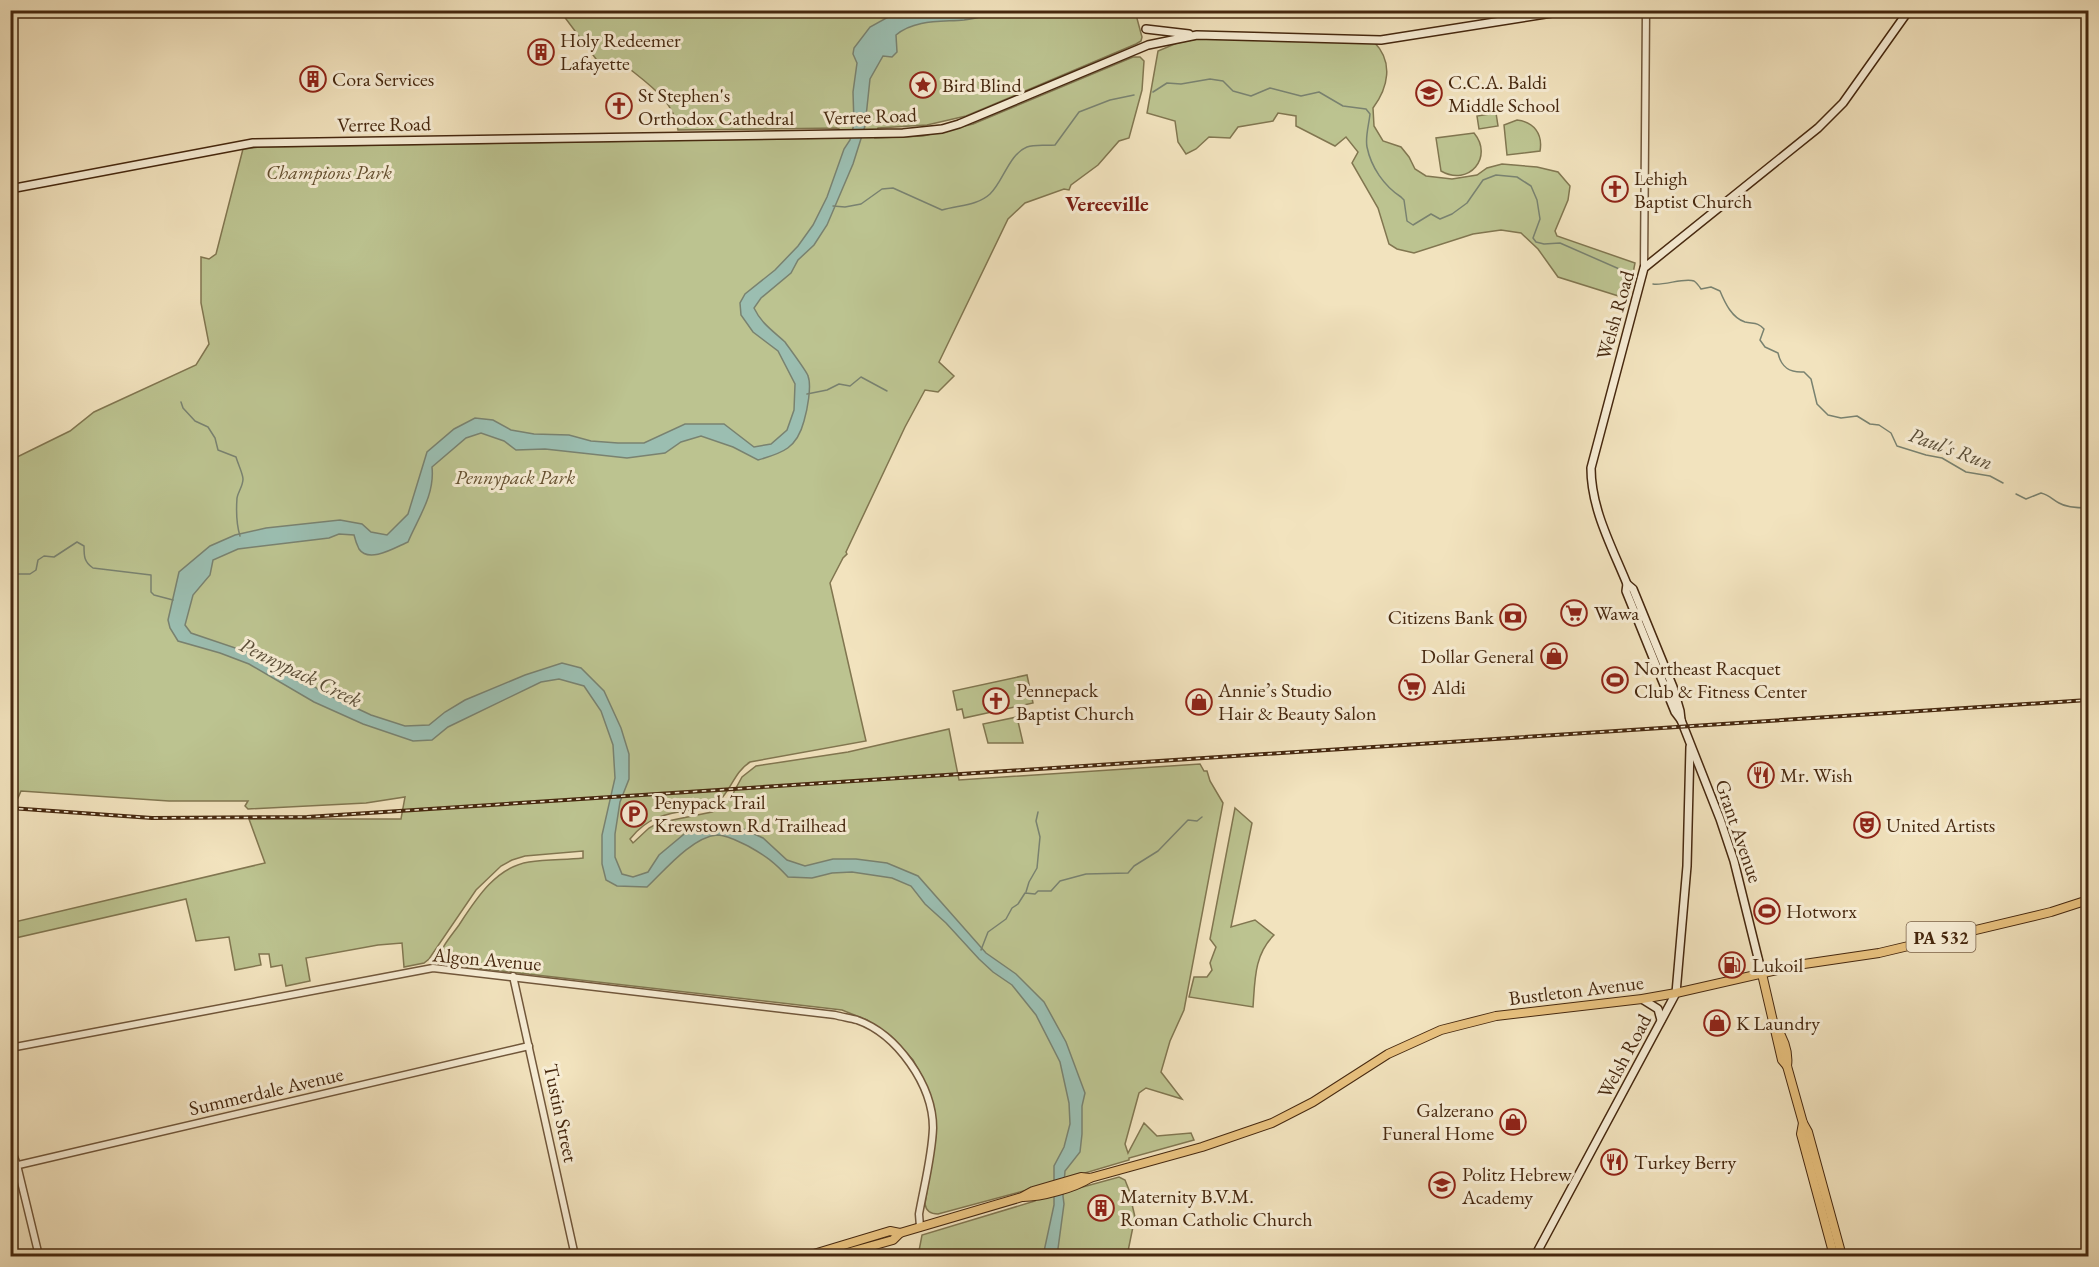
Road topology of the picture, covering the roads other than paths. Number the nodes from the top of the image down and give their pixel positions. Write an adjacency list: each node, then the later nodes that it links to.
1 (1571, 10): 5 (main road, Verree Road)
2 (1646, 10): 7 (street)
3 (1909, 10): 7 (main road, Welsh Road)
4 (1146, 29): 5 (main road)
5 (1197, 35): 6 (main road, Verree Road)
6 (10, 189)
7 (1644, 268): 8 (main road, Welsh Road)
8 (1591, 487): 9 (main road, Grant Avenue)
9 (1690, 744): 10 (main road, Grant Avenue); 11 (main road, Welsh Road)
10 (1700, 769): 11 (main road); 13 (main road, Grant Avenue)
11 (1688, 783): 15 (main road, Welsh Road)
12 (2088, 900): 13 (main road, Bustleton Avenue / PA 532)
13 (1762, 974): 15 (main road, Bustleton Avenue / PA 532); 24 (main road, Grant Avenue)
14 (513, 976): 18 (street, Tustin Street); 19 (street, Algon Avenue); 22 (street, Algon Avenue)
15 (1676, 993): 16 (main road, Bustleton Avenue); 17 (main road, Welsh Road)
16 (1642, 999): 17 (main road); 22 (main road, Bustleton Avenue)
17 (1661, 1022): 29 (main road, Welsh Road)
18 (529, 1046): 21 (street, Summerdale Avenue); 26 (street, Tustin Street)
19 (10, 1048)
20 (10, 1146): 21 (street)
21 (14, 1166): 25 (street)
22 (920, 1227): 23 (main road, Bustleton Avenue)
23 (900, 1233): 27 (main road, Bustleton Avenue); 28 (main road, Bustleton Avenue)
24 (1835, 1243): 30 (main road, Grant Avenue); 31 (main road, Grant Avenue)
25 (39, 1257)
26 (575, 1257)
27 (807, 1257)
28 (836, 1257)
29 (1535, 1257)
30 (1834, 1257)
31 (1842, 1257)

